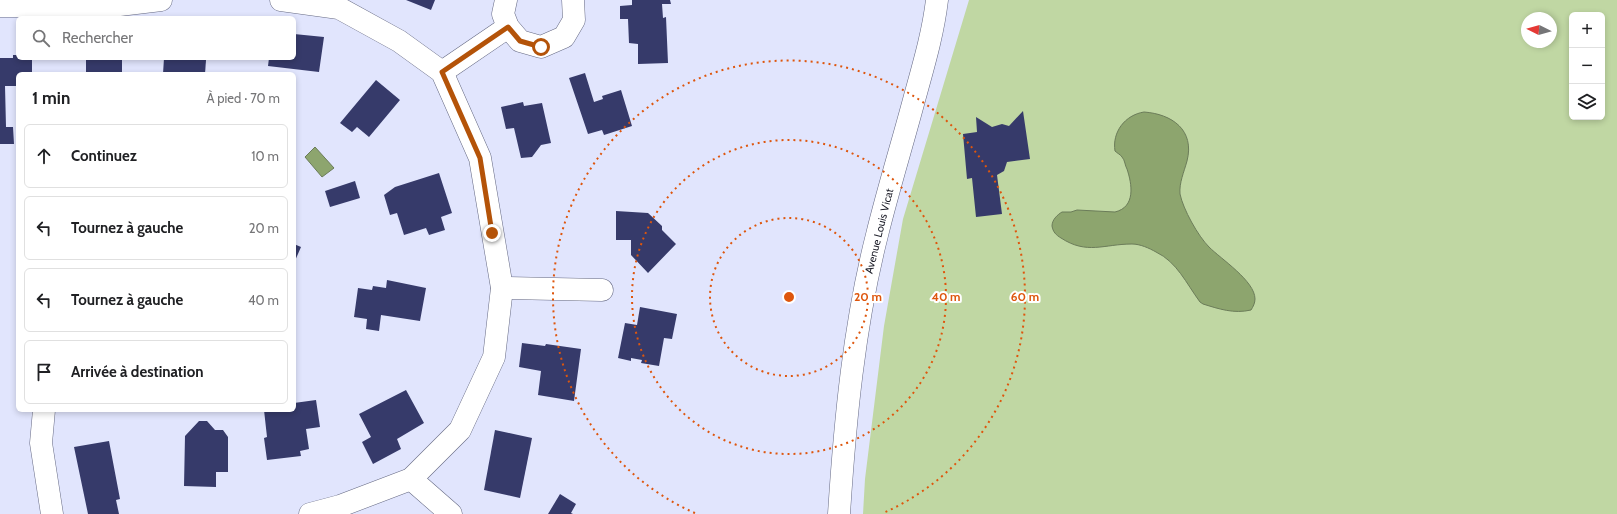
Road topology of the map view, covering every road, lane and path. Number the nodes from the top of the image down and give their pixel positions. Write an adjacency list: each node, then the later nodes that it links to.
1 (161, 0): 6 (street)
2 (282, 0): 9 (street)
3 (506, 0): 8 (street)
4 (573, 0): 8 (street)
5 (937, 0): 17 (street, Avenue Louis Vicat)
6 (60, 3): 7 (street)
7 (0, 6)
8 (508, 27): 9 (street)
9 (442, 72): 10 (street)
10 (502, 288): 11 (street); 13 (street)
11 (602, 290)
12 (44, 412): 14 (street)
13 (411, 479): 15 (street); 16 (street)
14 (52, 514)
15 (310, 514)
16 (451, 514)
17 (839, 514)

